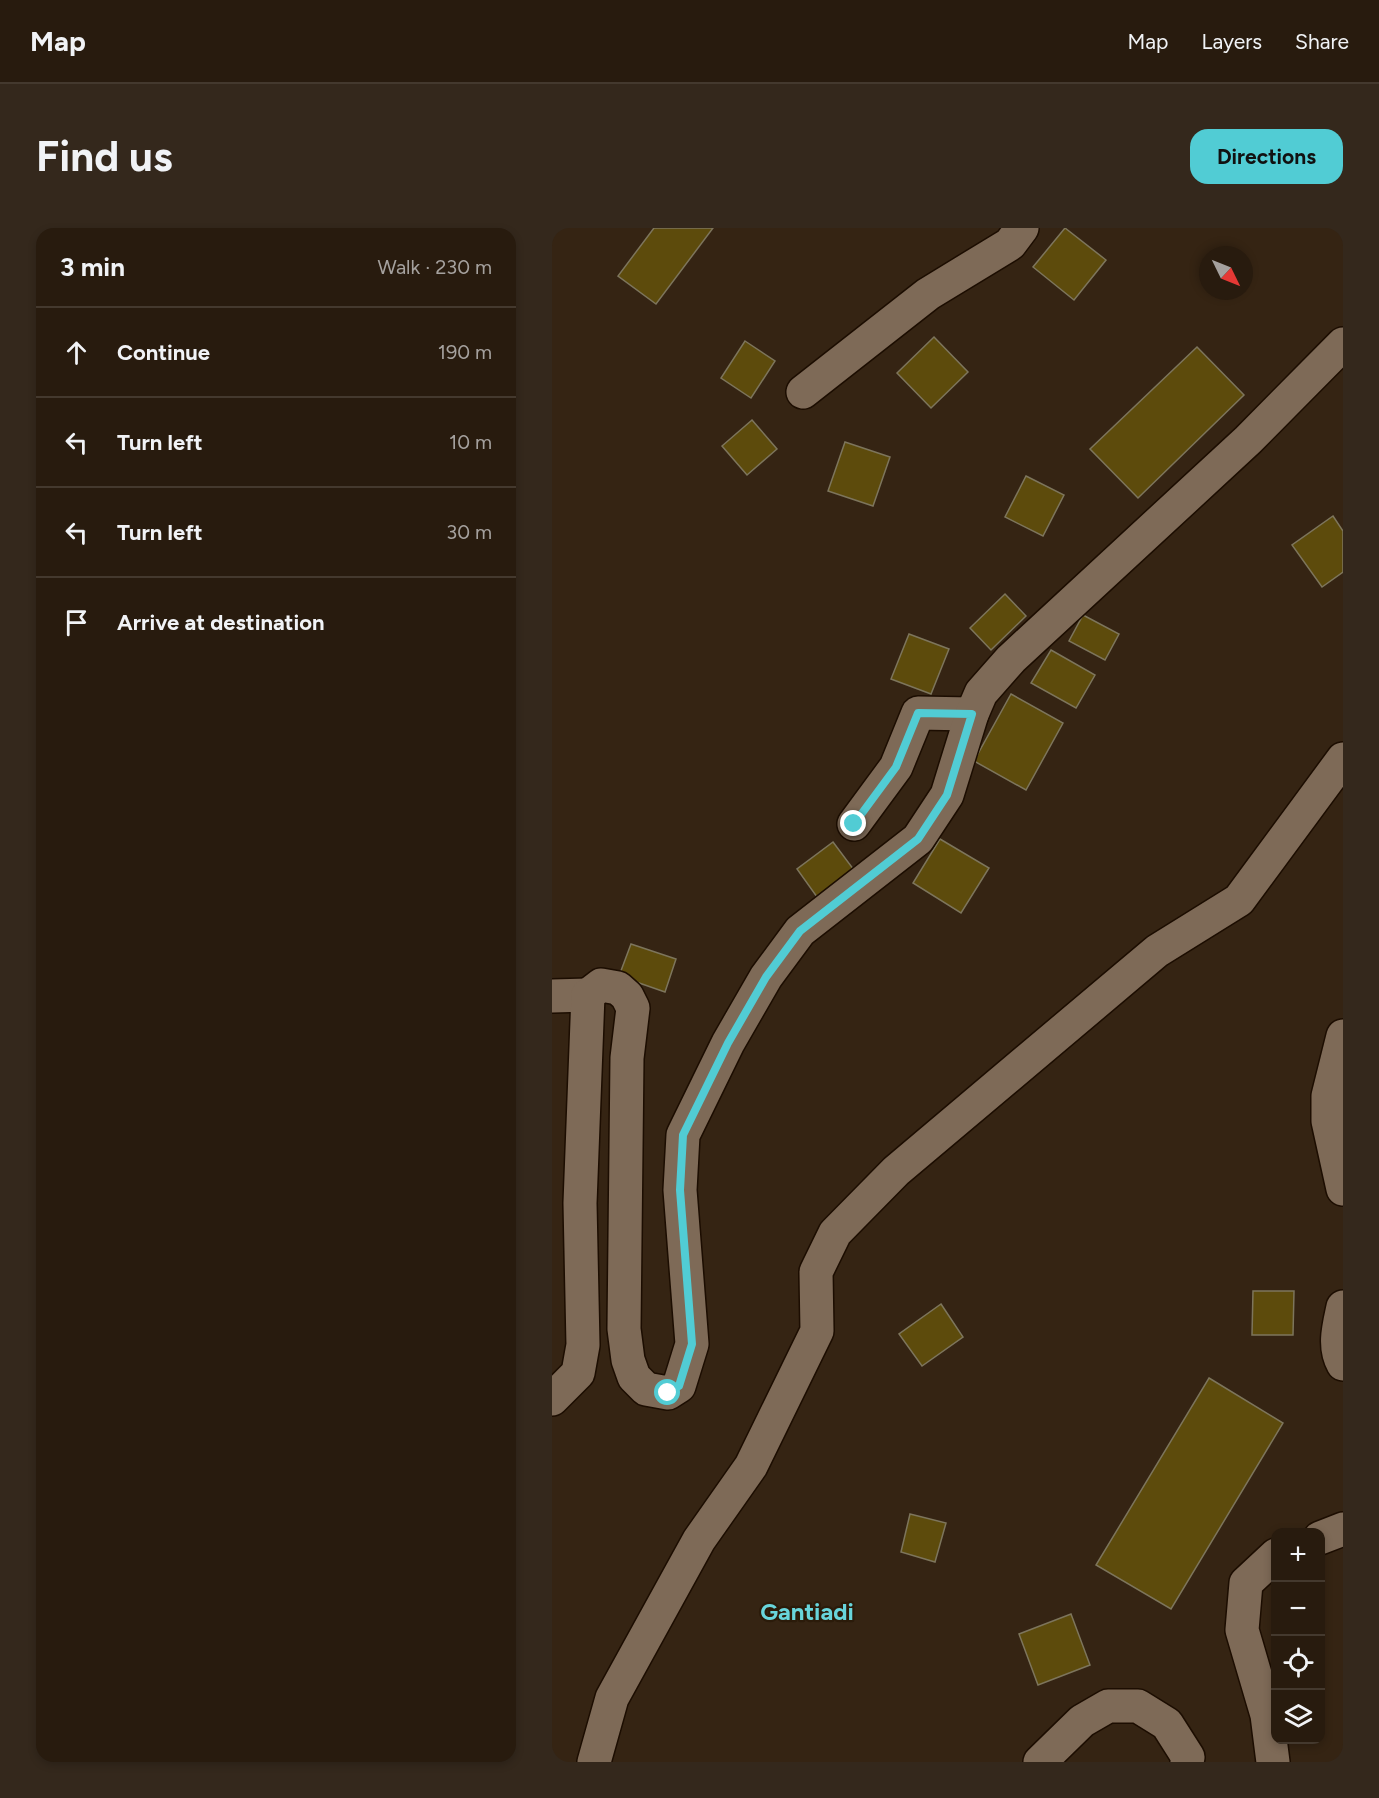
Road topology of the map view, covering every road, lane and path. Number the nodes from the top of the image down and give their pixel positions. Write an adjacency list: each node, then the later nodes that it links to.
1 (1022, 228): 3 (street)
2 (1343, 344): 4 (street)
3 (803, 392)
4 (972, 714): 6 (street); 7 (street)
5 (1343, 759): 17 (street)
6 (854, 824)
7 (588, 995): 8 (street); 13 (street)
8 (552, 996)
9 (1343, 1036): 10 (street)
10 (1343, 1189)
11 (1343, 1307): 12 (street)
12 (1343, 1364)
13 (552, 1399)
14 (1343, 1529): 15 (street)
15 (1325, 1536)
16 (1271, 1559): 20 (street)
17 (594, 1762)
18 (1040, 1762): 19 (street)
19 (1187, 1762)
20 (1273, 1762)

